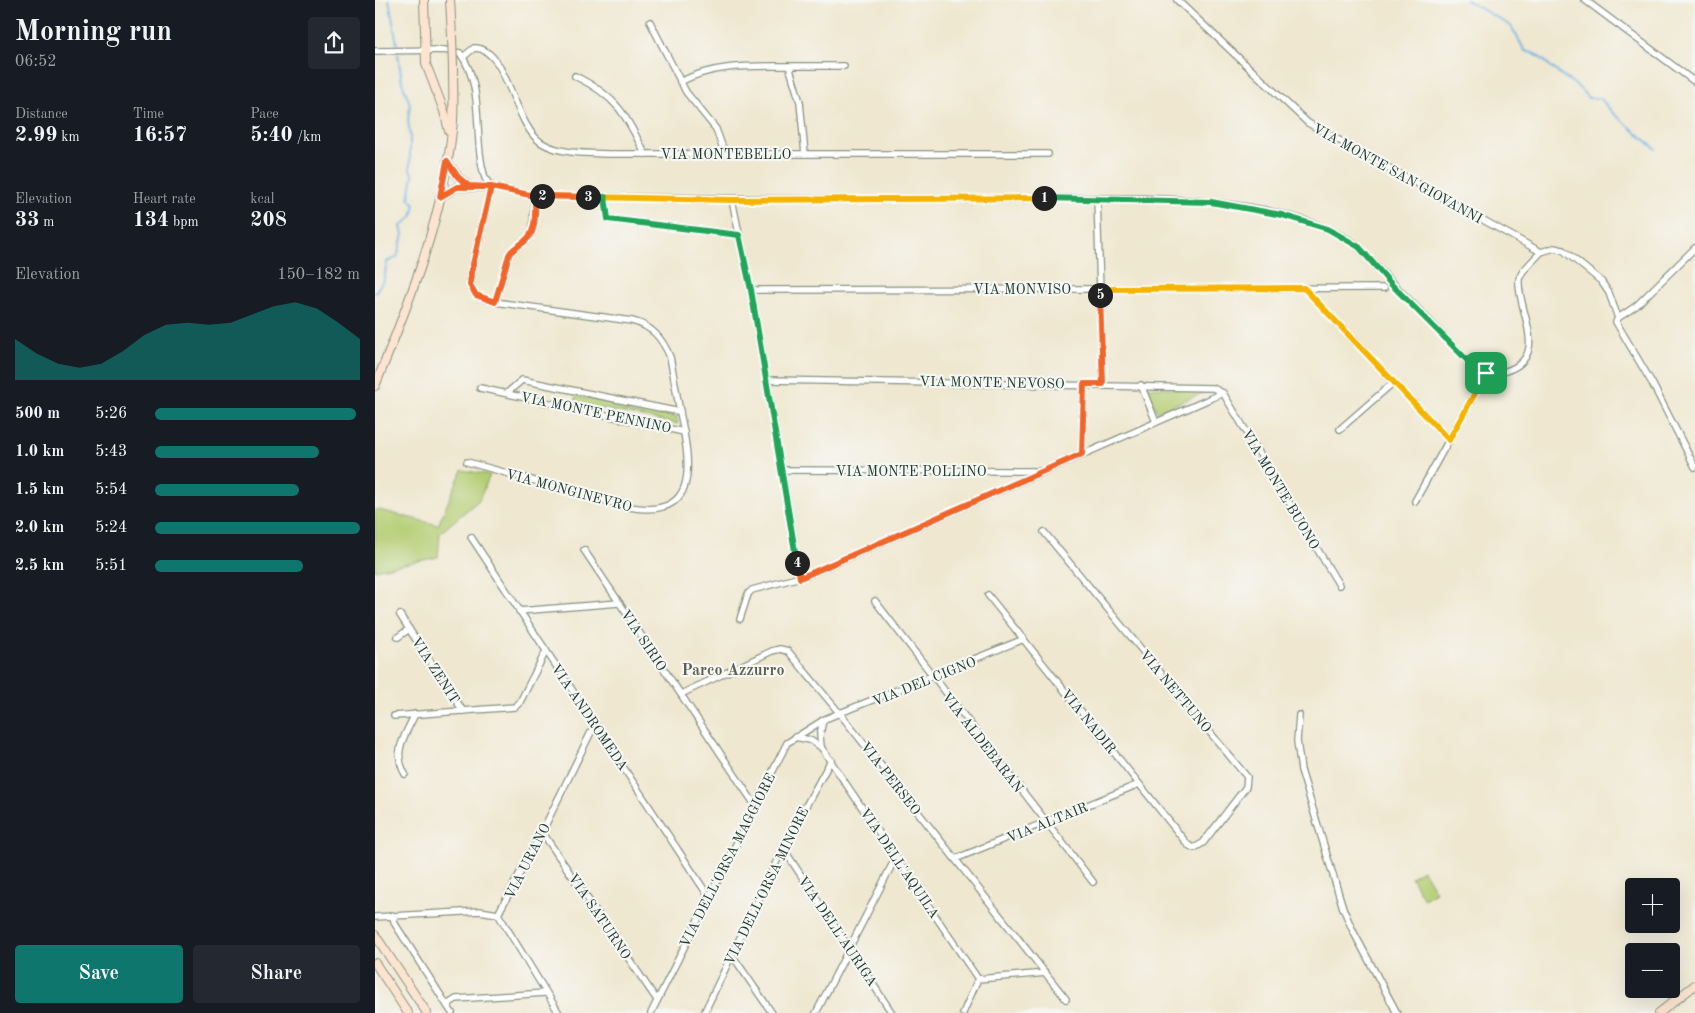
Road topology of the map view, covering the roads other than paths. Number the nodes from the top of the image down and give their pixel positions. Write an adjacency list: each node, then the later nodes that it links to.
1 (424, 0): 6 (main road)
2 (450, 0): 14 (main road, bridge)
3 (1177, 0): 29 (street, VIA MONTE SAN GIOVANNI)
4 (1585, 0): 13 (street)
5 (651, 22): 12 (street)
6 (424, 49): 7 (street); 8 (street); 14 (main road)
7 (375, 51)
8 (463, 57): 15 (street, VIA MONTEBELLO); 21 (street)
9 (789, 66): 10 (street); 12 (street); 17 (street)
10 (844, 66)
11 (575, 76): 15 (street)
12 (680, 82): 16 (street)
13 (1695, 82)
14 (450, 138): 19 (main road)
15 (645, 154): 16 (street, VIA MONTEBELLO)
16 (725, 154): 17 (street, VIA MONTEBELLO)
17 (805, 154): 18 (street, VIA MONTEBELLO)
18 (1048, 154)
19 (447, 161): 20 (main road); 23 (main road)
20 (469, 186): 21 (main road); 23 (main road)
21 (491, 187): 22 (street); 34 (street, VIA MONGINEVRO)
22 (535, 196): 24 (street); 34 (street)
23 (440, 197): 42 (main road)
24 (605, 197): 26 (street); 27 (street)
25 (1097, 198): 26 (street); 32 (street); 36 (street)
26 (732, 200): 27 (street)
27 (739, 235): 33 (street)
28 (1695, 248): 35 (street)
29 (1541, 252): 35 (street); 36 (street)
30 (1304, 288): 31 (street, VIA MONVISO); 32 (street, VIA MONVISO); 38 (street)
31 (1384, 288)
32 (1099, 289): 33 (street, VIA MONVISO); 40 (street)
33 (751, 290): 37 (street)
34 (495, 302): 47 (street, VIA MONGINEVRO)
35 (1618, 318): 54 (street)
36 (1486, 373): 51 (street)
37 (767, 380): 39 (street, VIA MONTE NEVOSO); 55 (street)
38 (1393, 382): 49 (street); 51 (street)
39 (1084, 384): 40 (street, VIA MONTE NEVOSO); 52 (street)
40 (1103, 384): 41 (street, VIA MONTE NEVOSO)
41 (1141, 385): 44 (street, VIA MONTE NEVOSO); 48 (street)
42 (375, 386)
43 (480, 388): 45 (street, VIA MONTE PENNINO)
44 (1217, 388): 46 (street, VIA MONTE BUONO)
45 (507, 393): 47 (street, VIA MONTE PENNINO); 50 (street, VIA MONTE PENNINO)
46 (1223, 393): 48 (street); 62 (street, VIA MONTE BUONO)
47 (680, 412): 50 (street, VIA MONGINEVRO)
48 (1156, 422): 52 (street)
49 (1340, 428)
50 (684, 432): 53 (street, VIA MONGINEVRO)
51 (1449, 440): 57 (street)
52 (1082, 454): 56 (street)
53 (467, 462)
54 (1695, 467)
55 (781, 470): 56 (street, VIA MONTE POLLINO); 61 (street)
56 (1041, 471): 61 (street)
57 (1415, 501)
58 (1044, 532): 90 (street, VIA NETTUNO)
59 (471, 537): 66 (street, VIA ANDROMEDA)
60 (584, 550): 65 (street, VIA SIRIO)
61 (800, 578): 68 (street)
62 (1339, 585)
63 (988, 595): 71 (street, VIA NADIR)
64 (875, 601): 73 (street, VIA ALDEBARAN)
65 (619, 603): 66 (street); 74 (street, VIA SIRIO)
66 (519, 611): 72 (street, VIA ANDROMEDA)
67 (400, 615): 69 (street, VIA ZENIT)
68 (740, 619)
69 (409, 629): 70 (street, VIA ZENIT); 75 (street, VIA ZENIT)
70 (398, 637)
71 (1024, 639): 73 (street, VIA DEL CIGNO); 86 (street, VIA NADIR)
72 (546, 651): 75 (street); 81 (street, VIA ANDROMEDA)
73 (932, 677): 77 (street, VIA DEL CIGNO); 88 (street, VIA ALDEBARAN)
74 (681, 694): 77 (street, VIA PERSEO); 87 (street, VIA SIRIO)
75 (463, 711): 76 (street)
76 (415, 714): 79 (street); 85 (street)
77 (841, 714): 80 (street, VIA DEL CIGNO); 93 (street, VIA PERSEO)
78 (1299, 714): 120 (street)
79 (394, 716)
80 (823, 720): 82 (street, VIA DEL CIGNO); 83 (street)
81 (595, 724): 89 (street, VIA URANO); 95 (street, VIA ANDROMEDA)
82 (795, 737): 83 (street); 87 (street, VIA DELL'ORSA MAGGIORE)
83 (821, 747): 84 (street, VIA DELL'AQUILA)
84 (831, 760): 91 (street, VIA DELL'ORSA MINORE); 92 (street, VIA DELL'AQUILA)
85 (405, 774)
86 (1139, 784): 88 (street, VIA ALTAIR); 90 (street, VIA NADIR)
87 (755, 805): 95 (street, VIA DELL'ORSA MAGGIORE)
88 (1046, 822): 93 (street, VIA ALTAIR); 94 (street, VIA ALDEBARAN)
89 (542, 832): 96 (street, VIA URANO); 108 (street, VIA SATURNO)
90 (1191, 847)
91 (783, 848): 100 (street, VIA DELL'AURIGA); 101 (street, VIA DELL'ORSA MINORE)
92 (895, 856): 100 (street); 104 (street, VIA DELL'AQUILA)
93 (955, 859): 103 (street, VIA PERSEO)
94 (1093, 882)
95 (709, 897): 108 (street, VIA DELL'ORSA MAGGIORE)
96 (498, 914): 97 (street, VIA URANO); 106 (street)
97 (392, 915): 98 (street, VIA URANO); 109 (street)
98 (375, 917)
99 (375, 935): 111 (main road)
100 (850, 949): 117 (street); 118 (street, VIA DELL'AURIGA)
101 (732, 955): 115 (street, VIA DELL'ORSA MINORE); 116 (street)
102 (375, 963): 110 (main road)
103 (1046, 973): 104 (street); 107 (street, VIA PERSEO)
104 (979, 979): 119 (street)
105 (1695, 985): 121 (main road)
106 (545, 993): 109 (street); 113 (street)
107 (1066, 998)
108 (657, 1000): 114 (street, VIA DELL'ORSA MAGGIORE)
109 (447, 1006): 112 (street)
110 (408, 1013)
111 (427, 1013)
112 (452, 1013)
113 (559, 1013)
114 (651, 1013)
115 (704, 1013)
116 (772, 1013)
117 (816, 1013)
118 (893, 1013)
119 (963, 1013)
120 (1397, 1013)
121 (1659, 1013)

